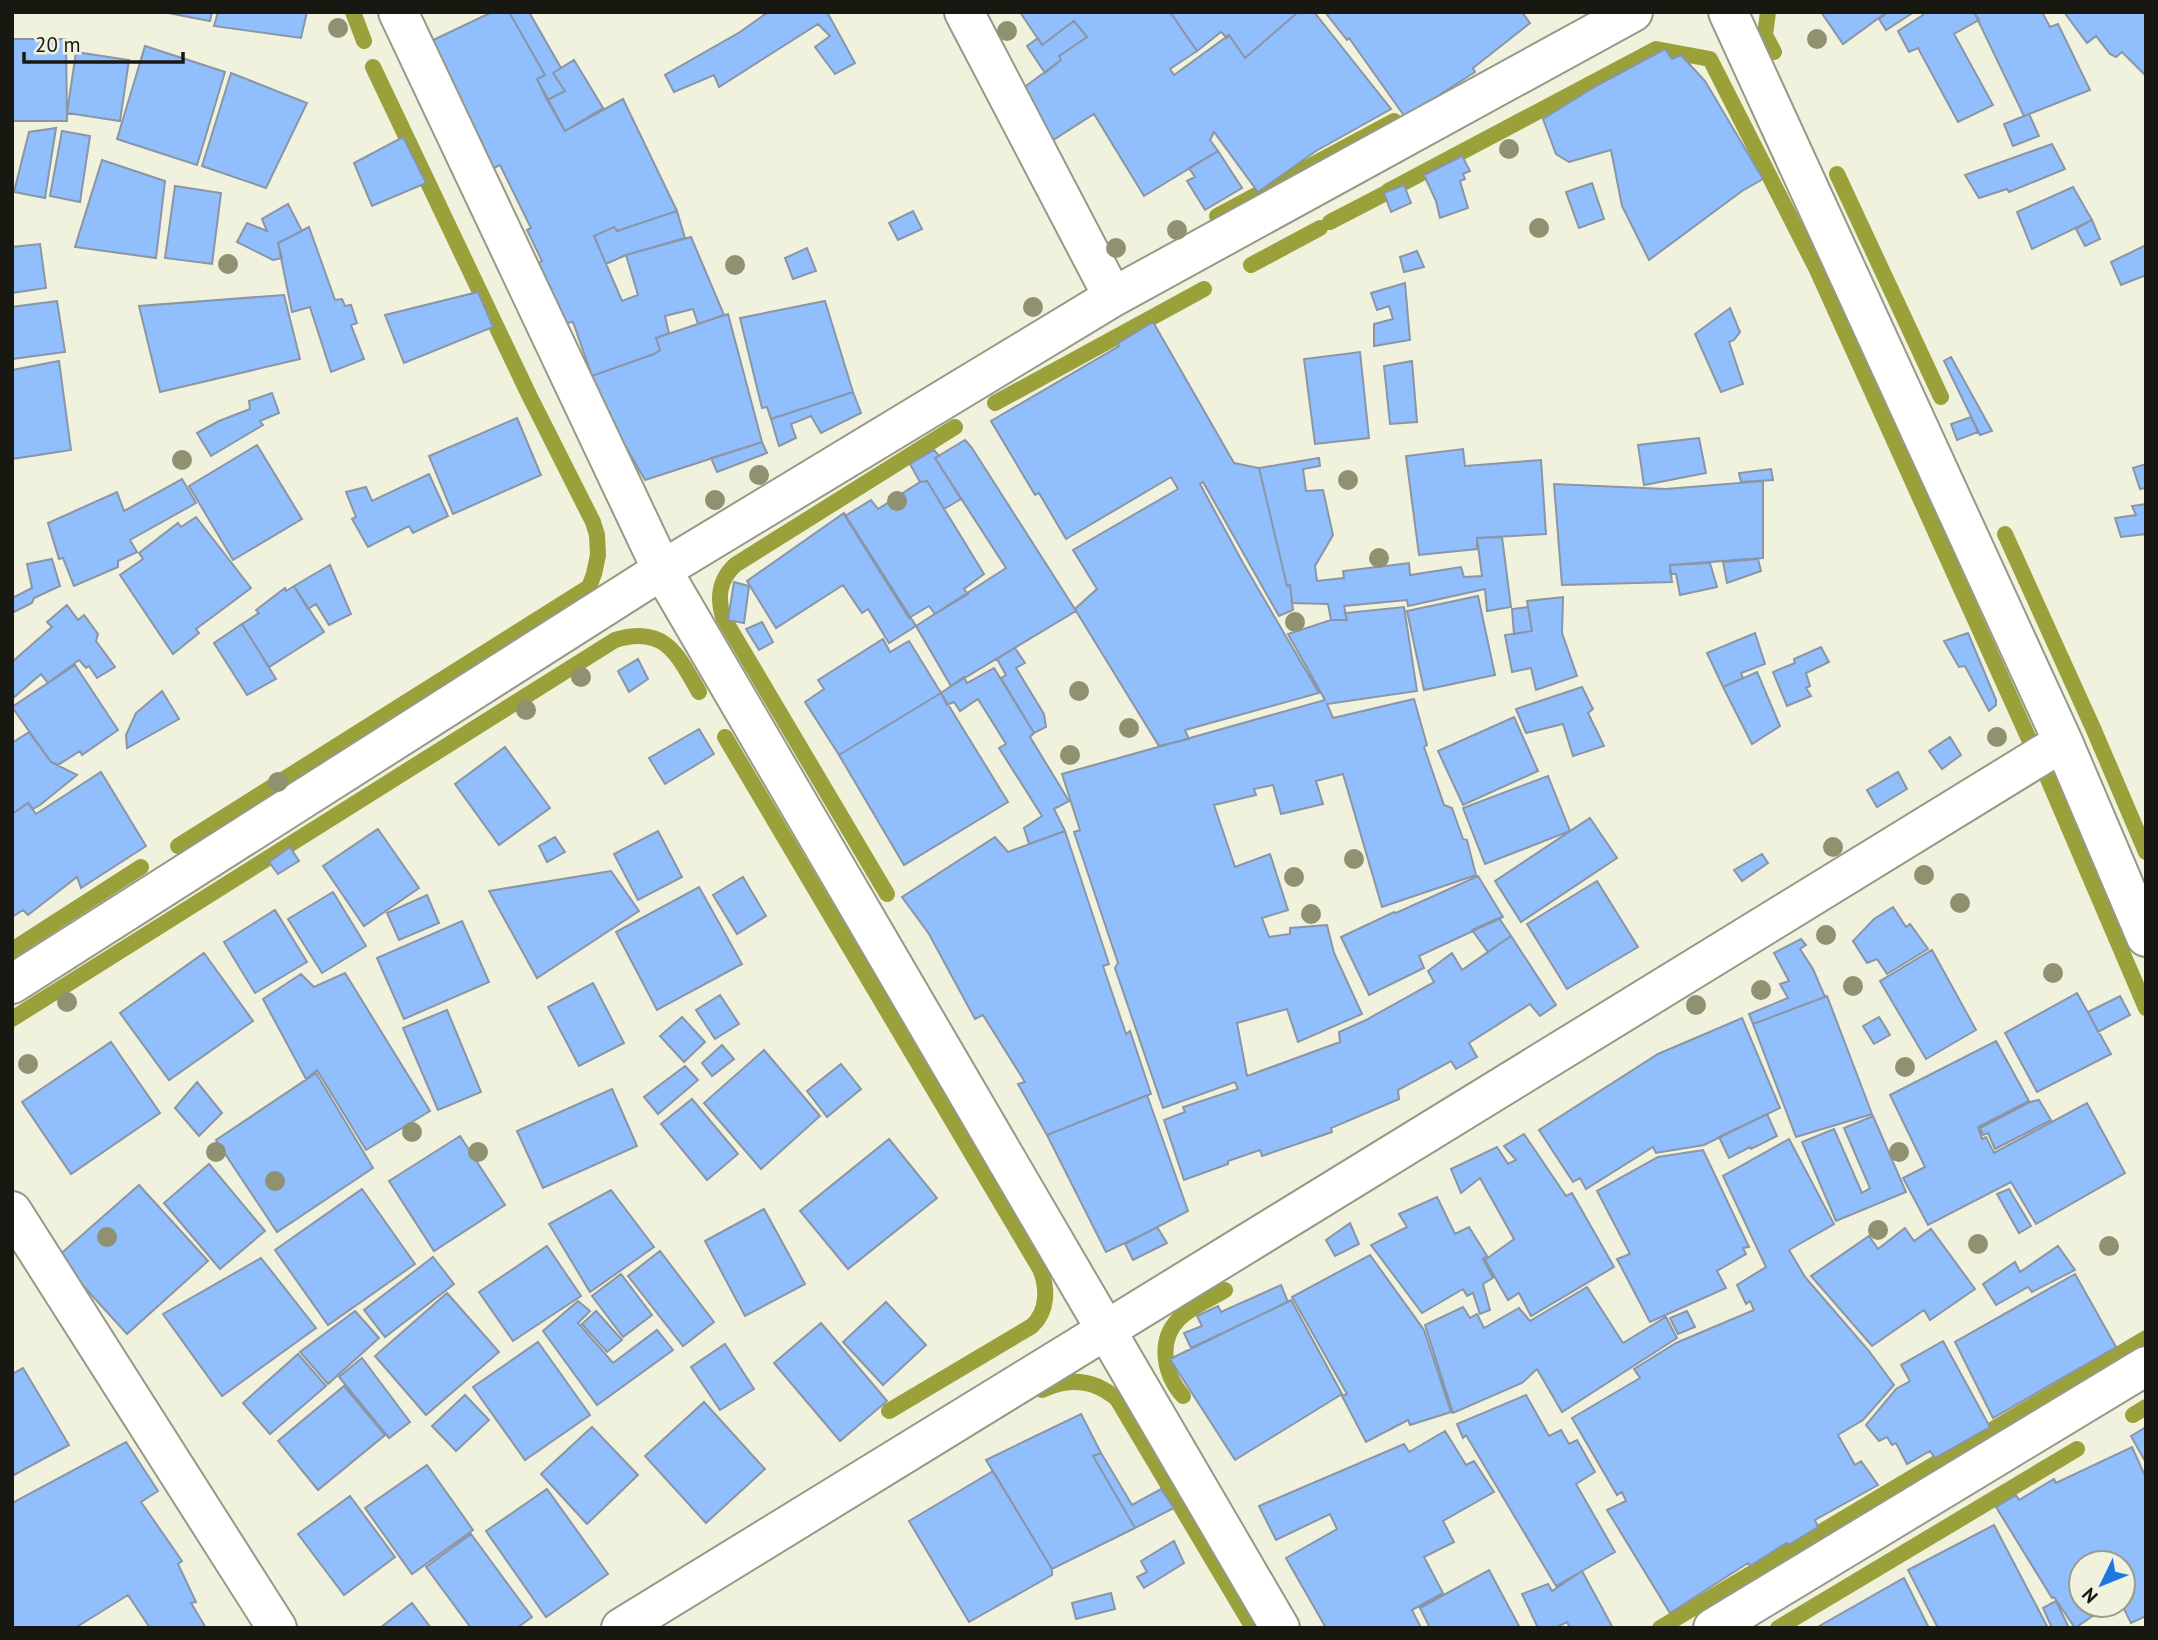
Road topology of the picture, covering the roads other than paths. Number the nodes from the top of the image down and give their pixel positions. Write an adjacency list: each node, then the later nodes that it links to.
1 (398, 12): 6 (street)
2 (964, 12): 5 (street)
3 (1633, 12): 5 (street)
4 (1728, 12): 7 (street)
5 (1113, 297): 6 (street)
6 (662, 570): 9 (street); 11 (street)
7 (2063, 741): 8 (street); 11 (street)
8 (2146, 937)
9 (12, 984)
10 (12, 1211): 13 (street)
11 (1106, 1330): 14 (street); 15 (street)
12 (2146, 1366): 16 (street)
13 (277, 1628)
14 (621, 1628)
15 (1280, 1628)
16 (1713, 1628)

